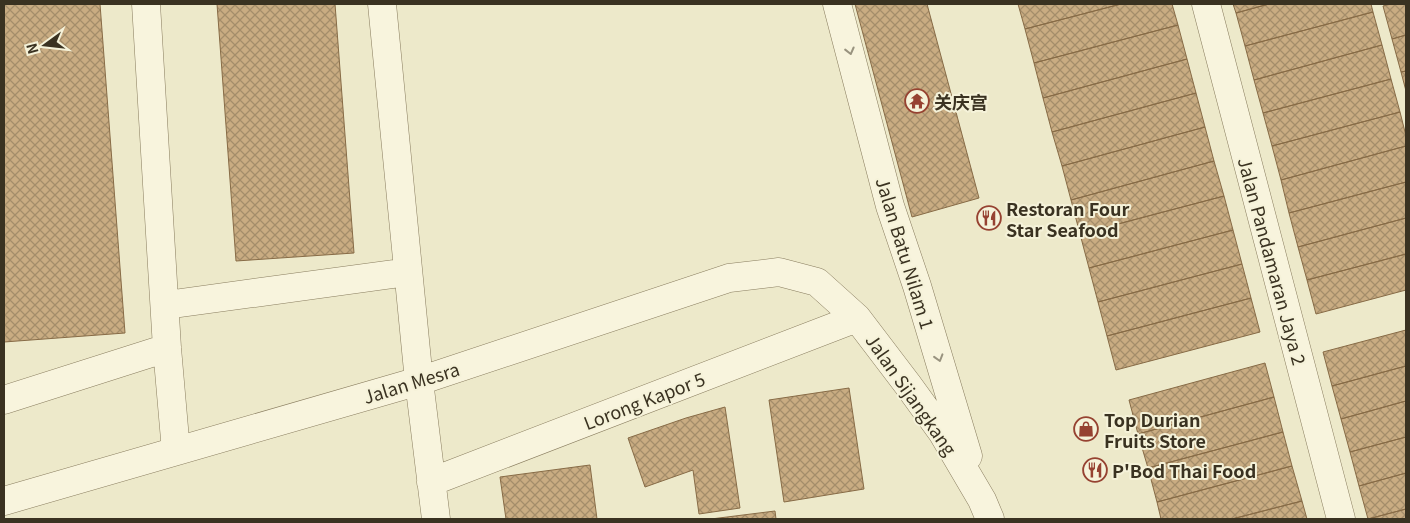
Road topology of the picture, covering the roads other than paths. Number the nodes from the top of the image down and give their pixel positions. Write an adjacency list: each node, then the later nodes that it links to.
1 (146, 4): 7 (street)
2 (382, 4): 5 (street)
3 (838, 4): 15 (street, Jalan Batu Nilam 1, one-way to 15)
4 (1206, 4): 17 (street, Jalan Pandamaran Jaya 2)
5 (408, 272): 7 (street); 10 (street)
6 (817, 282): 8 (street, Jalan Sijangkang); 10 (street, Jalan Mesra)
7 (166, 304): 9 (street)
8 (857, 318): 13 (street, Lorong Kapor 5); 15 (street, Jalan Sijangkang)
9 (167, 348): 11 (street); 12 (street)
10 (419, 381): 12 (street, Jalan Mesra); 13 (street)
11 (4, 400)
12 (176, 451): 14 (street, Jalan Mesra)
13 (431, 482): 16 (street)
14 (4, 501)
15 (986, 510)
16 (436, 519)
17 (1341, 519)

